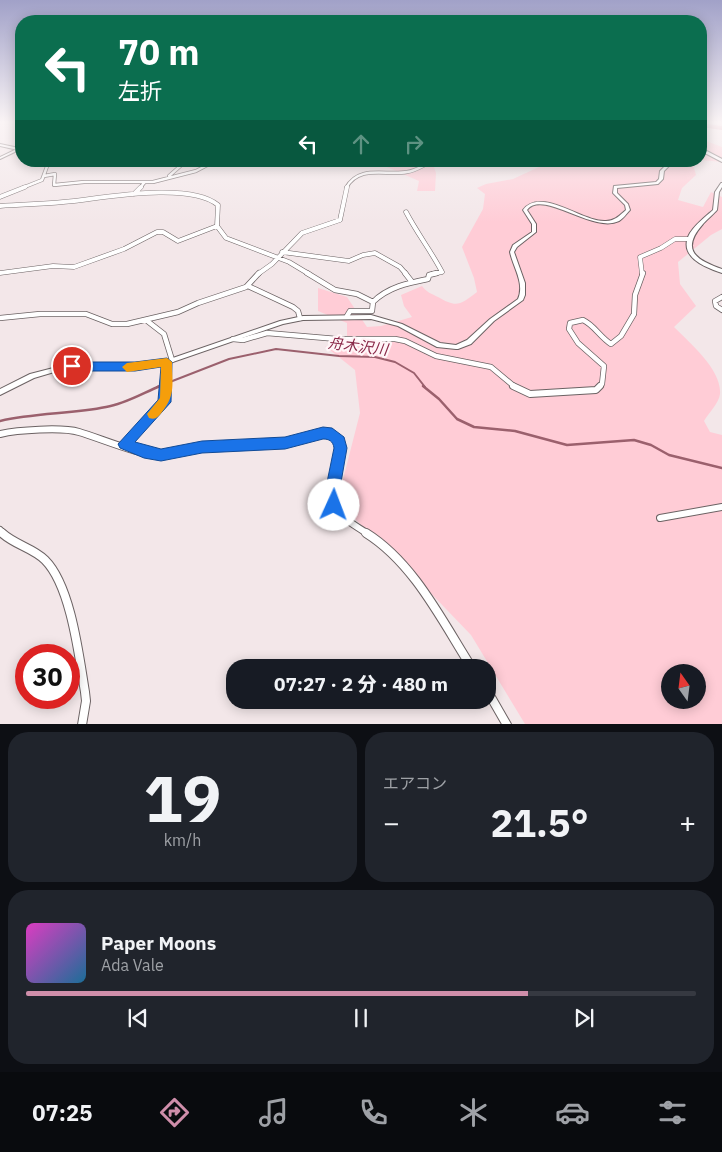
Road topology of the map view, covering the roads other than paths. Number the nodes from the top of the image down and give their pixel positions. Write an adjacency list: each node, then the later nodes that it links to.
1 (711, 155): 2 (main road)
2 (722, 161)
3 (45, 167): 8 (street)
4 (179, 167): 9 (street)
5 (203, 167): 9 (street)
6 (423, 167): 18 (street)
7 (666, 167): 27 (street)
8 (44, 176): 10 (street); 13 (street)
9 (167, 178): 10 (street)
10 (144, 183): 12 (street)
11 (721, 187): 17 (main road)
12 (134, 194): 14 (street); 16 (street)
13 (0, 197)
14 (0, 206)
15 (406, 212): 22 (street)
16 (218, 226): 19 (street); 21 (street)
17 (689, 239): 20 (main road); 31 (street)
18 (282, 252): 19 (street); 22 (street)
19 (277, 258): 23 (street); 25 (street)
20 (722, 271)
21 (0, 273)
22 (412, 282): 25 (street)
23 (248, 286): 29 (street); 30 (street)
24 (722, 297): 26 (street)
25 (373, 302): 27 (street)
26 (722, 310)
27 (347, 316): 29 (street)
28 (0, 318): 30 (street)
29 (300, 318): 31 (street)
30 (146, 320): 32 (street)
31 (233, 340): 32 (street)
32 (169, 361): 33 (street); 35 (street)
33 (0, 392)
34 (0, 434): 35 (street)
35 (124, 444): 39 (street)
36 (722, 507): 37 (street)
37 (660, 518)
38 (0, 530): 41 (street)
39 (466, 659)
40 (496, 705): 42 (street)
41 (82, 724)
42 (507, 724)

